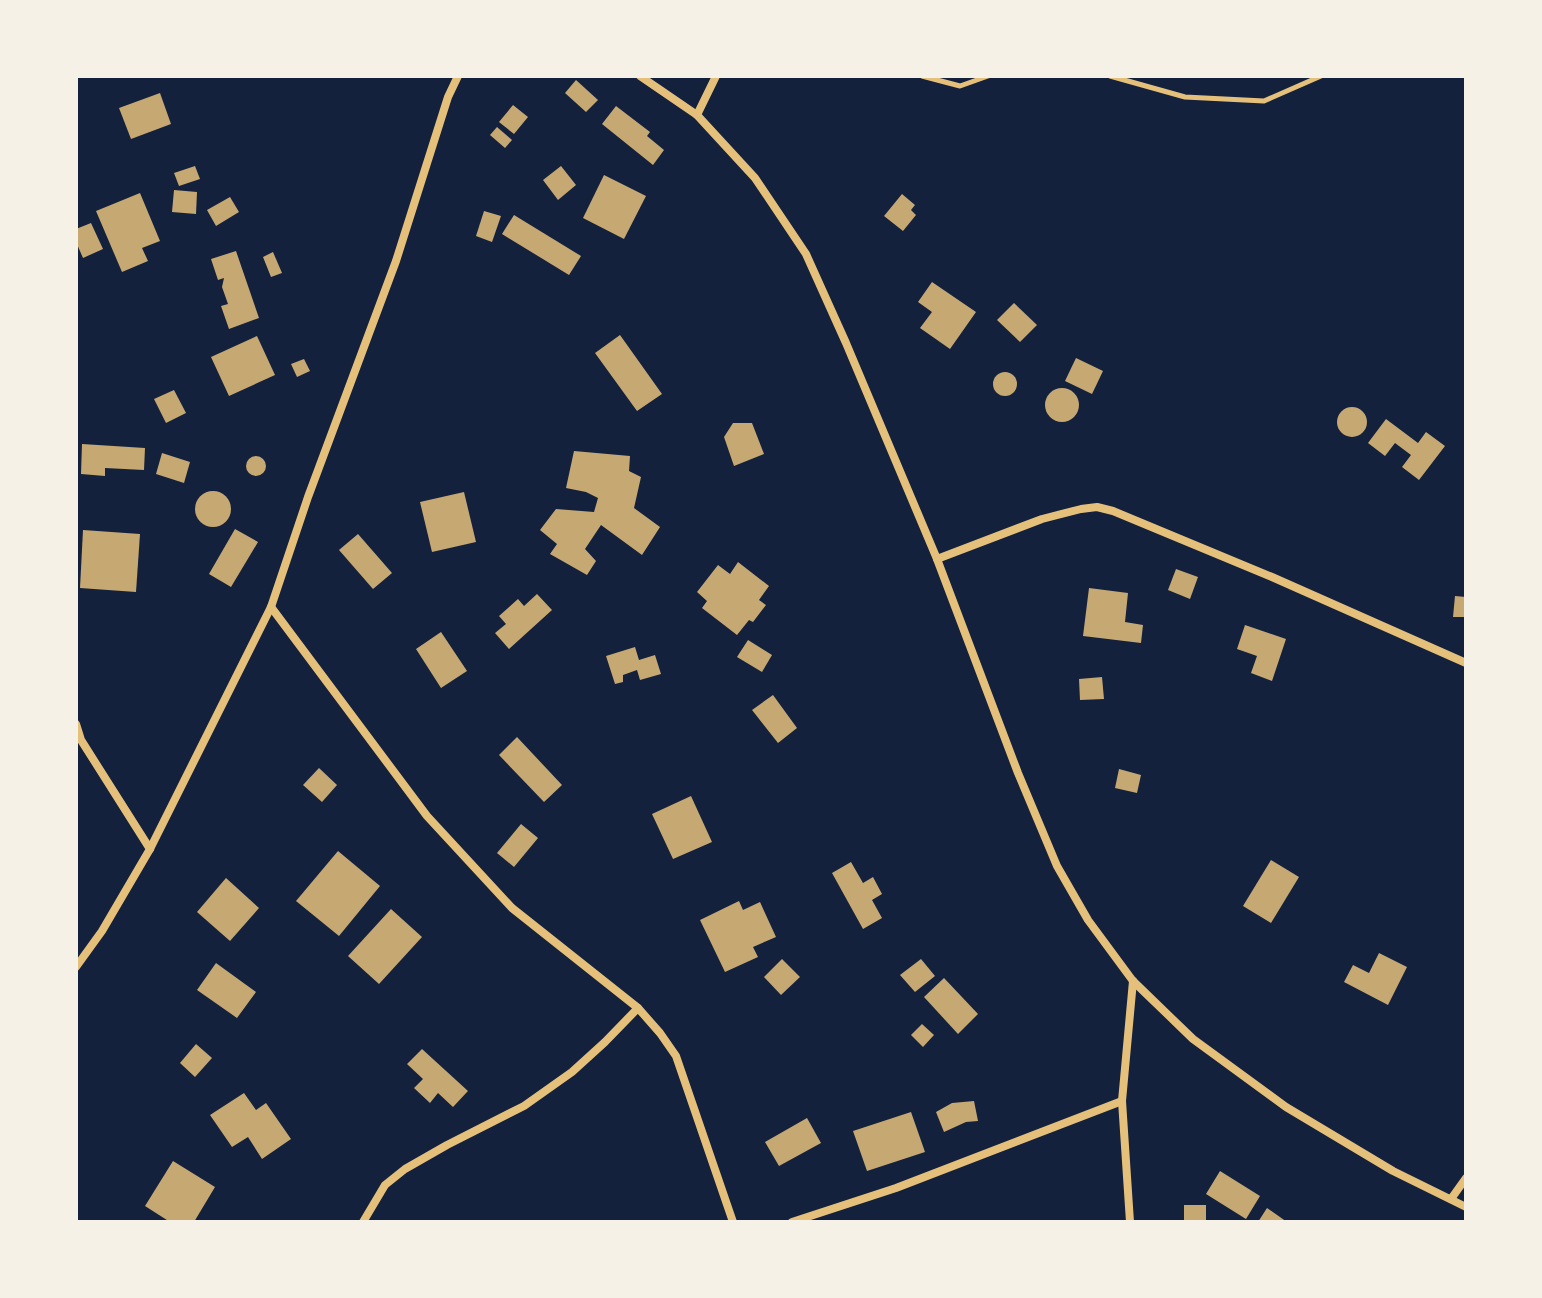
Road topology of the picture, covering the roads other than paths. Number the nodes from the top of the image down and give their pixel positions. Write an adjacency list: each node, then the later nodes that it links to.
1 (458, 76): 6 (street)
2 (640, 76): 4 (street)
3 (716, 76): 4 (street)
4 (697, 115): 5 (street)
5 (937, 559): 7 (street); 11 (street)
6 (271, 607): 9 (street); 12 (street)
7 (1466, 663)
8 (76, 724): 9 (street)
9 (150, 849): 10 (street)
10 (76, 967)
11 (1133, 981): 13 (street); 15 (street)
12 (638, 1008): 17 (street); 18 (street)
13 (1122, 1101): 19 (street); 20 (street)
14 (1466, 1178): 15 (street)
15 (1451, 1199): 16 (street)
16 (1466, 1207)
17 (363, 1222)
18 (733, 1222)
19 (792, 1222)
20 (1130, 1222)

